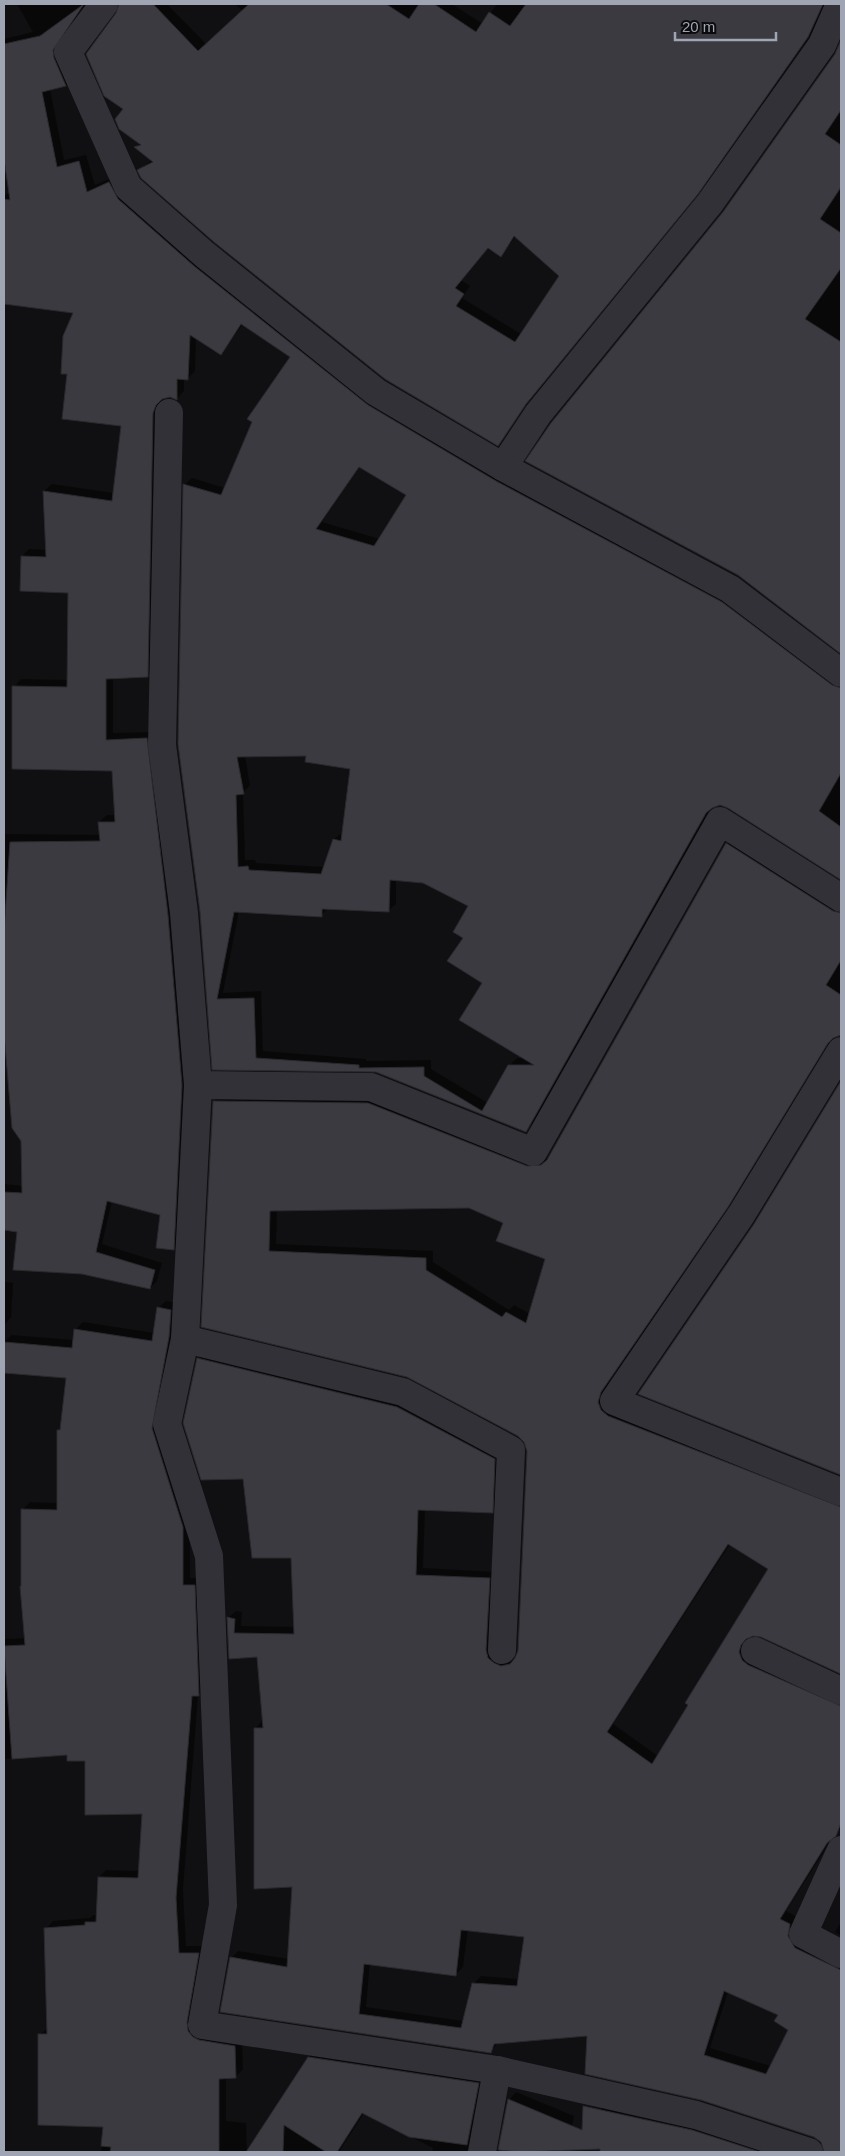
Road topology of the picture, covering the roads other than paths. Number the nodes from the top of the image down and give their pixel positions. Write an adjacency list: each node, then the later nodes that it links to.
1 (104, 4): 4 (street)
2 (840, 4): 4 (street)
3 (169, 413): 8 (street)
4 (503, 467): 5 (street)
5 (841, 673)
6 (841, 898): 8 (street)
7 (841, 1051): 10 (street)
8 (198, 1084): 9 (street)
9 (185, 1339): 11 (street); 16 (street)
10 (841, 1492)
11 (502, 1650)
12 (755, 1651): 13 (street)
13 (841, 1691)
14 (841, 1850): 15 (street)
15 (841, 1954)
16 (497, 2070): 17 (street); 18 (street)
17 (482, 2152)
18 (809, 2152)

